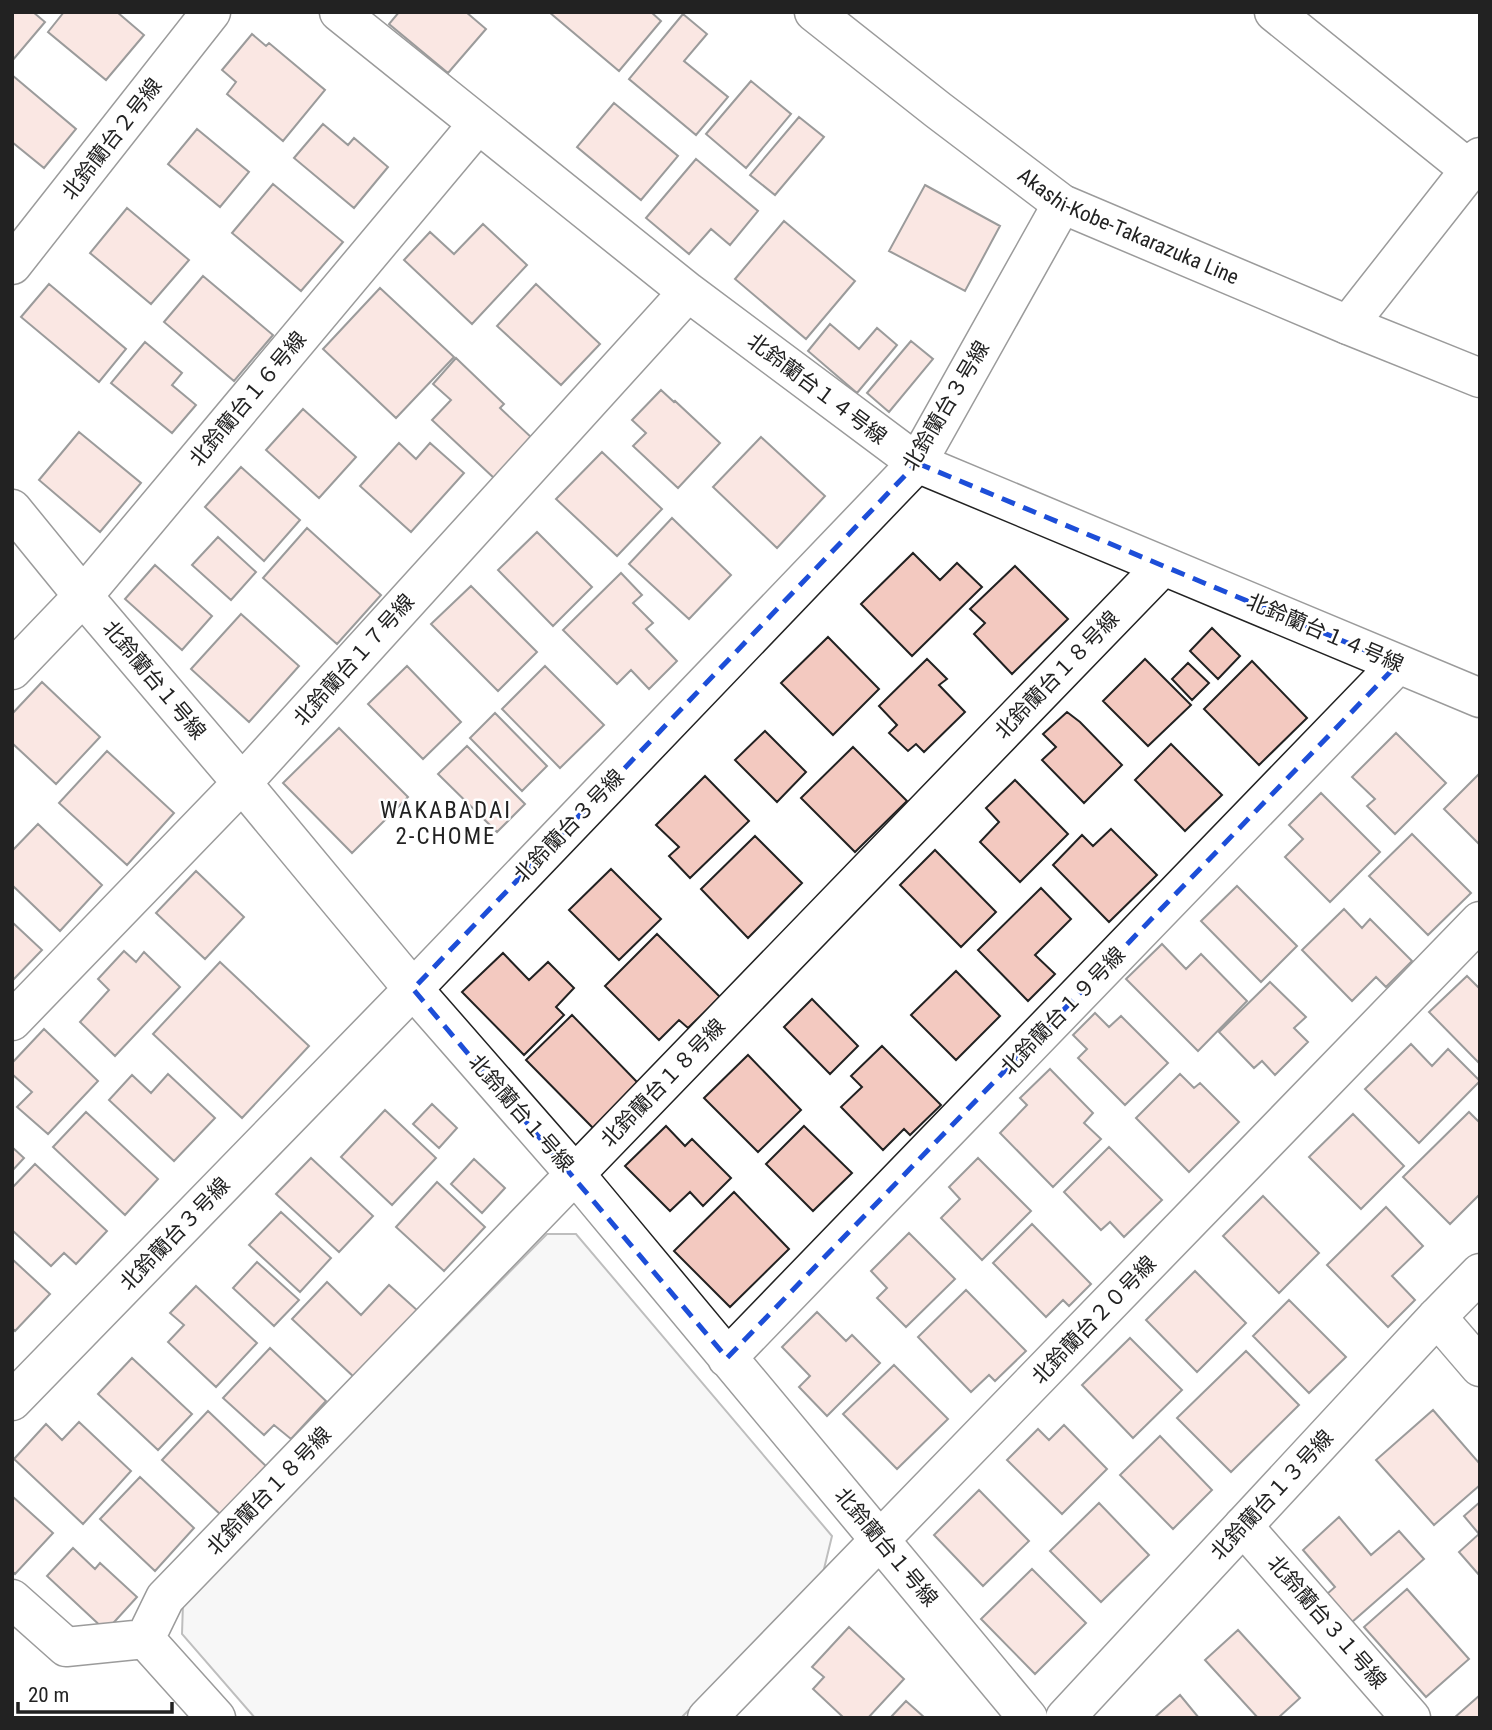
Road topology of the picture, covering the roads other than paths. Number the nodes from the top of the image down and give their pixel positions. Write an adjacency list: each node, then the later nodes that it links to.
1 (211, 12): 8 (street, 北鈴蘭台２号線)
2 (339, 12): 5 (street, 北鈴蘭台１４号線)
3 (814, 12): 7 (street, Akashi-Kobe-Takarazuka Line)
4 (1274, 12): 6 (street)
5 (478, 124): 9 (street, 北鈴蘭台１４号線); 15 (street, 北鈴蘭台１６号線)
6 (1475, 164): 10 (street)
7 (1062, 204): 10 (street, Akashi-Kobe-Takarazuka Line); 12 (street, 北鈴蘭台３号線)
8 (12, 265)
9 (688, 292): 12 (street, 北鈴蘭台１４号線); 19 (street, 北鈴蘭台１７号線)
10 (1348, 325): 11 (street, Akashi-Kobe-Takarazuka Line)
11 (1480, 378)
12 (917, 463): 14 (street, 北鈴蘭台１４号線); 21 (street, 北鈴蘭台３号線)
13 (12, 509): 15 (street, 北鈴蘭台１号線)
14 (1163, 566): 16 (street, 北鈴蘭台１４号線); 23 (street, 北鈴蘭台１８号線)
15 (82, 596): 17 (street, 北鈴蘭台１６号線); 19 (street, 北鈴蘭台１号線)
16 (1398, 664): 18 (street, 北鈴蘭台１４号線); 26 (street, 北鈴蘭台１９号線)
17 (12, 670)
18 (1480, 698)
19 (242, 783): 21 (street, 北鈴蘭台１号線); 22 (street, 北鈴蘭台１７号線)
20 (1480, 921): 30 (street, 北鈴蘭台２０号線)
21 (413, 989): 23 (street, 北鈴蘭台１号線); 28 (street, 北鈴蘭台３号線)
22 (12, 1021)
23 (575, 1174): 26 (street, 北鈴蘭台１号線); 32 (street, 北鈴蘭台１８号線)
24 (1480, 1273): 25 (street, 北鈴蘭台１３号線)
25 (1437, 1317): 27 (street); 29 (street, 北鈴蘭台１３号線)
26 (727, 1358): 30 (street, 北鈴蘭台１号線)
27 (1480, 1367)
28 (12, 1402)
29 (1243, 1526): 36 (street, 北鈴蘭台１３号線); 37 (street, 北鈴蘭台３１号線)
30 (881, 1540): 34 (street, 北鈴蘭台２０号線); 35 (street, 北鈴蘭台１号線)
31 (12, 1599): 32 (street)
32 (145, 1639): 33 (street)
33 (216, 1718)
34 (707, 1718)
35 (1028, 1718)
36 (1065, 1718)
37 (1411, 1718)

